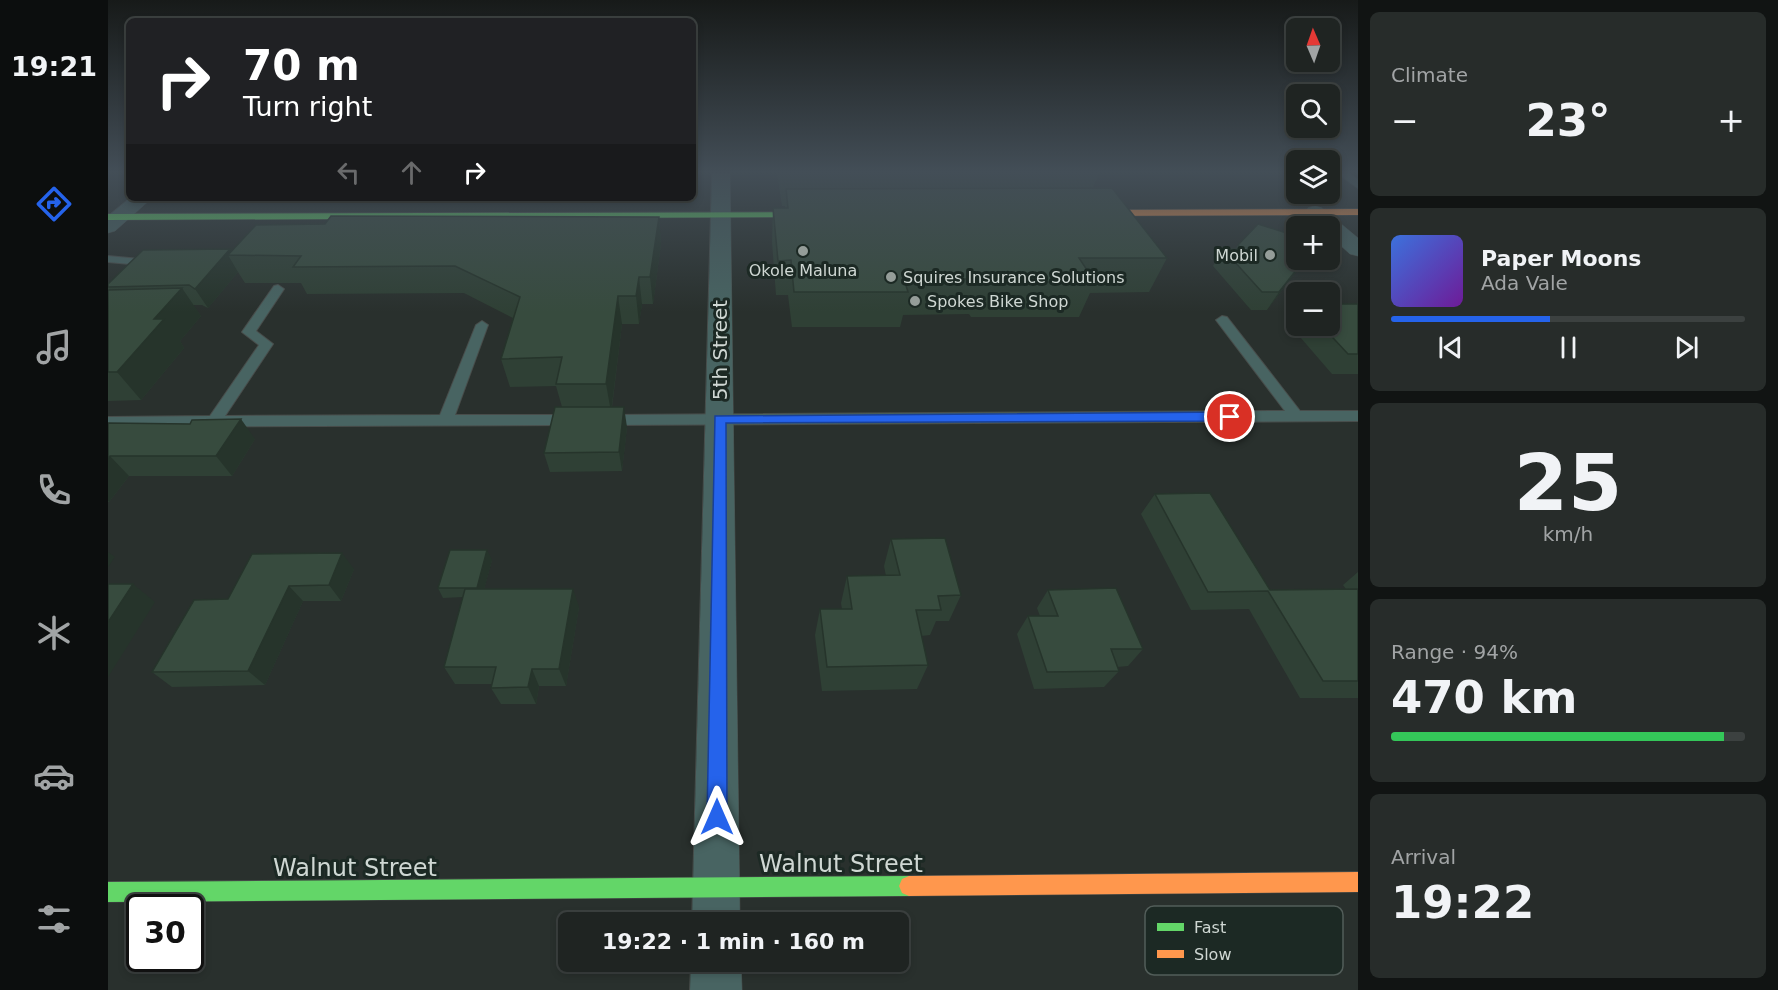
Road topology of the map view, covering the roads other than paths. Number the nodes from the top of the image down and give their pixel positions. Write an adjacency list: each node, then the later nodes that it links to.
1 (193, 219): 4 (main road)
2 (721, 219): 13 (street, 5th Street)
3 (1323, 219): 5 (street)
4 (112, 220)
5 (1358, 249)
6 (108, 259): 8 (lane)
7 (278, 289): 16 (lane)
8 (108, 293)
9 (1222, 320): 11 (lane)
10 (482, 325): 14 (lane)
11 (1296, 416): 12 (lane); 13 (lane)
12 (1358, 416)
13 (720, 419): 14 (lane); 18 (street, 5th Street)
14 (445, 421): 16 (lane)
15 (108, 422): 16 (lane)
16 (214, 422)
17 (1358, 882): 18 (main road, Walnut Street)
18 (716, 887): 19 (main road, Walnut Street); 20 (street, 5th Street)
19 (108, 892)
20 (716, 912)
21 (716, 972): 22 (street)
22 (716, 990)

